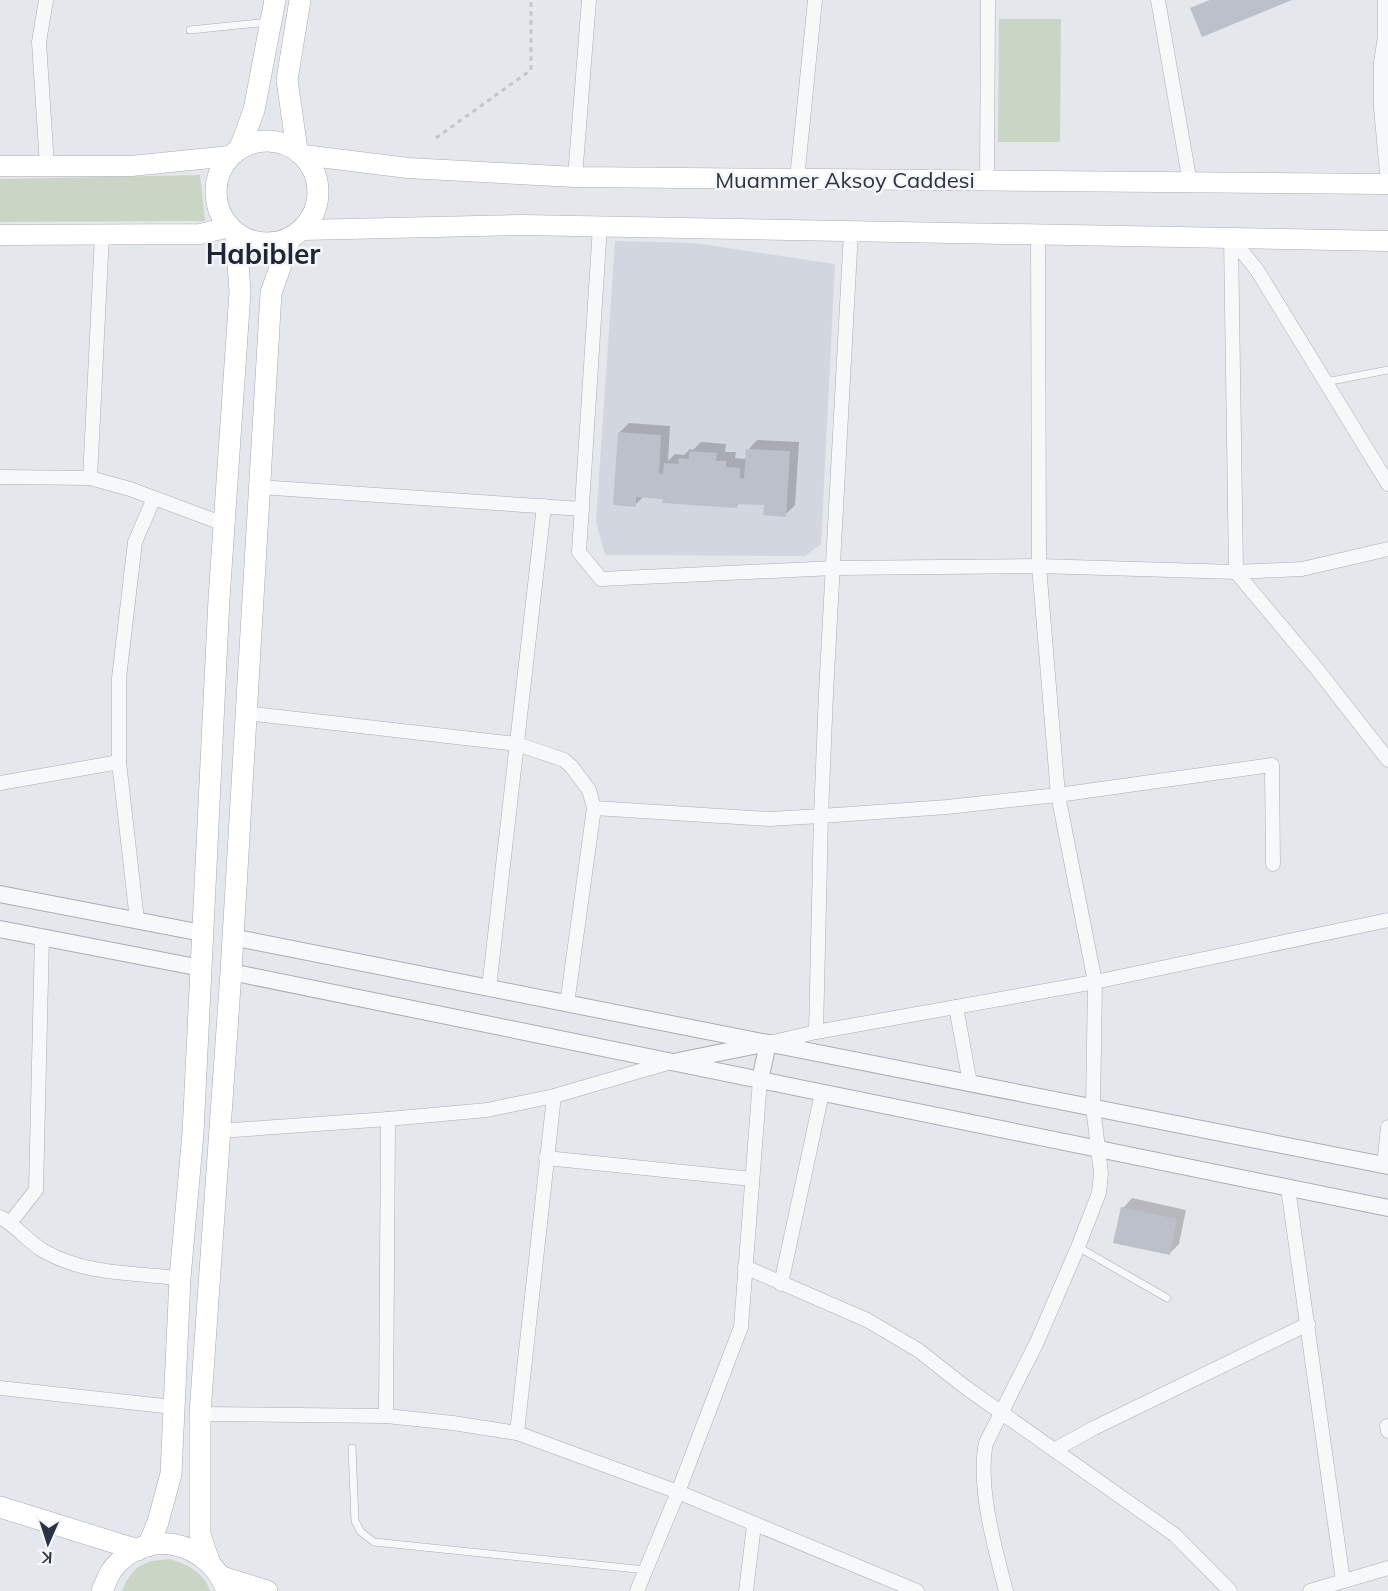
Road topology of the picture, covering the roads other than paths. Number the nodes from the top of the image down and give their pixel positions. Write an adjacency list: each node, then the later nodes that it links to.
1 (46, 0): 15 (street)
2 (275, 0): 9 (main road)
3 (300, 0): 13 (main road)
4 (589, 0): 16 (street)
5 (815, 0): 17 (street)
6 (988, 0): 18 (street)
7 (1158, 0): 19 (street)
8 (1385, 0): 11 (street)
9 (270, 21): 10 (lane); 12 (main road)
10 (190, 30)
11 (1384, 64): 20 (street)
12 (235, 152): 13 (main road); 15 (main road); 22 (main road)
13 (300, 153): 16 (main road, Muammer Aksoy Caddesi); 24 (main road)
14 (0, 166): 15 (main road)
15 (47, 166)
16 (575, 177): 17 (main road, Muammer Aksoy Caddesi)
17 (797, 179): 18 (main road, Muammer Aksoy Caddesi)
18 (987, 181): 19 (main road, Muammer Aksoy Caddesi)
19 (1191, 183): 20 (main road, Muammer Aksoy Caddesi)
20 (1388, 184)
21 (600, 226): 23 (main road); 24 (main road); 38 (street)
22 (233, 230): 24 (main road); 27 (main road); 39 (main road)
23 (851, 231): 25 (main road); 42 (street)
24 (296, 234): 35 (main road)
25 (1038, 234): 28 (main road); 41 (street)
26 (0, 235): 27 (main road)
27 (102, 235): 33 (street)
28 (1231, 238): 29 (main road); 31 (street); 43 (street)
29 (1388, 241)
30 (1388, 370): 31 (lane)
31 (1326, 382): 34 (street)
32 (0, 477): 33 (street)
33 (90, 478): 36 (street)
34 (1388, 483)
35 (259, 487): 37 (street); 44 (main road)
36 (154, 498): 39 (street); 47 (street)
37 (544, 506): 38 (street); 45 (street)
38 (582, 509): 42 (street)
39 (224, 524): 57 (main road)
40 (1388, 549): 43 (street)
41 (1039, 567): 42 (street); 43 (street); 49 (street)
42 (834, 568): 51 (street)
43 (1236, 572): 46 (street)
44 (245, 713): 45 (street); 59 (main road)
45 (517, 744): 50 (street); 63 (street)
46 (1388, 760)
47 (119, 762): 48 (street); 54 (street)
48 (0, 783)
49 (1058, 795): 51 (street); 52 (street); 62 (street)
50 (594, 808): 51 (street); 64 (street)
51 (821, 816): 66 (street)
52 (1273, 864)
53 (0, 894): 54 (street)
54 (137, 920): 57 (street)
55 (1388, 920): 62 (street)
56 (0, 929): 58 (street)
57 (201, 933): 60 (main road)
58 (42, 937): 60 (street); 83 (street)
59 (232, 938): 61 (main road); 63 (street)
60 (201, 968): 86 (main road)
61 (231, 972): 68 (street); 76 (main road)
62 (1095, 982): 65 (street); 73 (street)
63 (489, 988): 64 (street)
64 (567, 1004): 67 (street)
65 (957, 1007): 66 (street); 70 (street)
66 (816, 1032): 67 (street)
67 (768, 1043): 68 (street); 69 (street); 70 (street)
68 (671, 1062): 69 (street); 72 (street)
69 (760, 1080): 71 (street); 80 (street)
70 (969, 1083): 73 (street)
71 (822, 1093): 77 (street); 87 (street)
72 (554, 1096): 74 (street); 78 (street)
73 (1093, 1107): 77 (street); 79 (street)
74 (388, 1119): 76 (street); 94 (street)
75 (1388, 1127): 79 (street)
76 (219, 1131): 93 (main road)
77 (1098, 1148): 81 (street); 84 (street)
78 (546, 1158): 80 (street); 95 (street)
79 (1386, 1165)
80 (752, 1179): 85 (street)
81 (1288, 1188): 82 (street); 89 (street)
82 (1388, 1208)
83 (5, 1220): 86 (street)
84 (1078, 1247): 88 (lane); 92 (street)
85 (745, 1267): 87 (street); 98 (street)
86 (180, 1278): 91 (main road)
87 (781, 1284): 92 (street)
88 (1167, 1298)
89 (1308, 1324): 97 (street); 105 (street)
90 (0, 1388): 91 (street)
91 (173, 1407): 101 (main road)
92 (1001, 1412): 97 (street); 112 (street)
93 (200, 1414): 94 (street); 104 (main road)
94 (386, 1416): 95 (street)
95 (517, 1433): 98 (street)
96 (352, 1448): 103 (lane)
97 (1054, 1450): 113 (street)
98 (678, 1492): 100 (street); 103 (street)
99 (0, 1507): 101 (main road)
100 (754, 1525): 106 (street); 110 (street)
101 (143, 1548): 104 (main road); 107 (main road)
102 (1388, 1568): 105 (street)
103 (646, 1570): 109 (street)
104 (220, 1576): 108 (main road)
105 (1342, 1581): 114 (street)
106 (901, 1588): 111 (street)
107 (102, 1591)
108 (267, 1591)
109 (637, 1591)
110 (746, 1591)
111 (917, 1591)
112 (1006, 1591)
113 (1230, 1591)
114 (1310, 1591)

